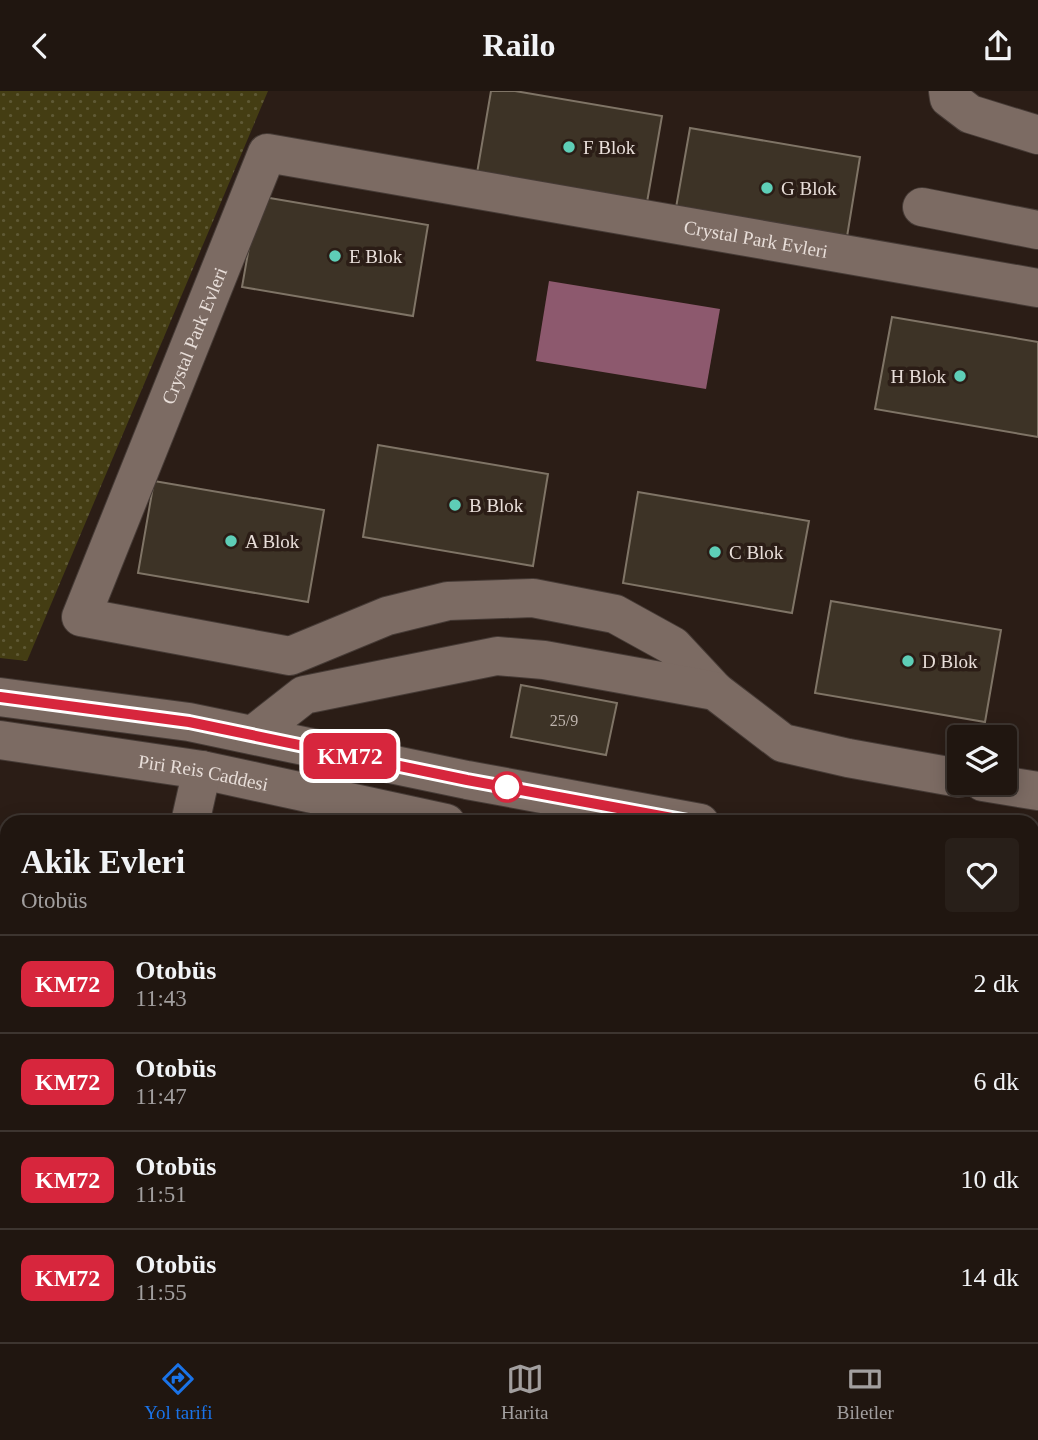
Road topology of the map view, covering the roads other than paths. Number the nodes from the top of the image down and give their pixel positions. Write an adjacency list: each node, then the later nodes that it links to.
1 (948, 91): 2 (street)
2 (1038, 135)
3 (922, 207): 4 (street)
4 (1038, 230)
5 (1038, 288): 6 (street, Crystal Park Evleri)
6 (715, 691): 8 (street, Crystal Park Evleri); 11 (street, Crystal Park Evleri)
7 (0, 697): 8 (street)
8 (253, 736): 16 (street)
9 (0, 740): 10 (street, Piri Reis Caddesi)
10 (202, 770): 14 (street); 15 (street, Piri Reis Caddesi)
11 (947, 776)
12 (1017, 788): 13 (street)
13 (1038, 791)
14 (192, 815)
15 (409, 815)
16 (657, 815)

